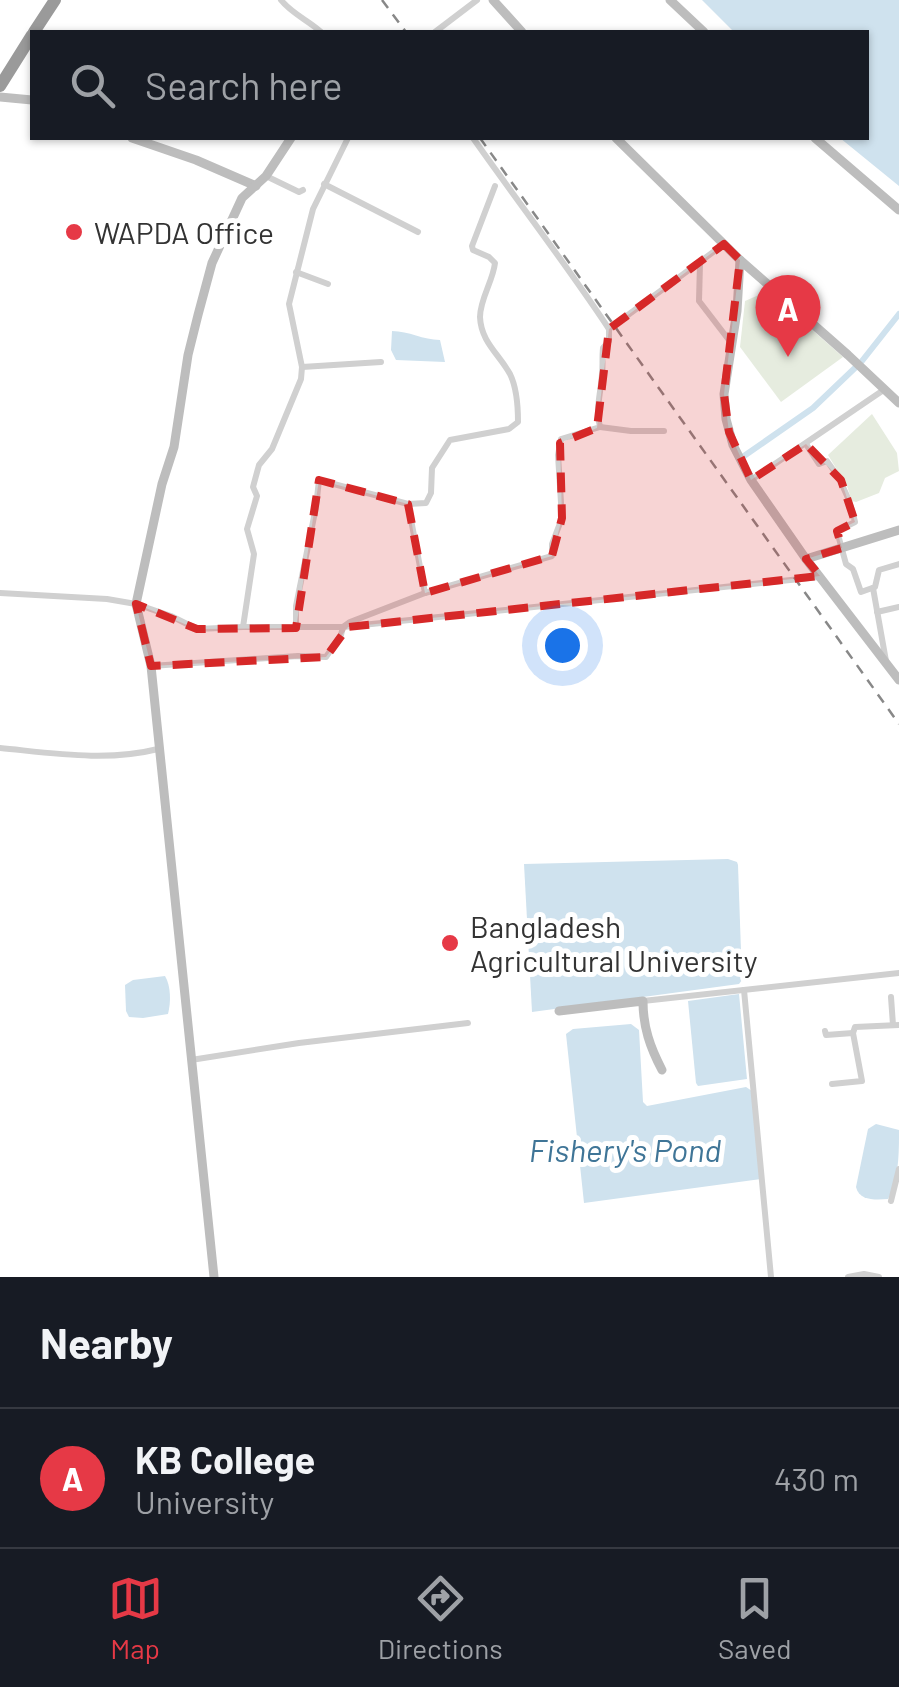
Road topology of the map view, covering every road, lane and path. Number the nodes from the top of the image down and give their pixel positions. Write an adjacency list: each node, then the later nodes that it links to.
1 (55, 0): 6 (highway)
2 (281, 0): 7 (street)
3 (476, 0): 8 (street)
4 (494, 0): 9 (street)
5 (670, 0): 10 (street)
6 (36, 30)
7 (319, 30)
8 (438, 30)
9 (520, 30)
10 (702, 30)
11 (30, 39): 12 (highway)
12 (0, 86)
13 (0, 97): 14 (street)
14 (30, 100)
15 (138, 140): 23 (street)
16 (290, 140): 21 (street)
17 (347, 140): 22 (street)
18 (474, 140): 33 (street)
19 (618, 140): 28 (street)
20 (817, 140): 26 (street)
21 (266, 176): 23 (street); 25 (street)
22 (324, 184): 27 (street); 31 (street)
23 (256, 186): 52 (street)
24 (495, 186): 43 (street)
25 (303, 190)
26 (899, 210)
27 (418, 232)
28 (724, 244): 29 (street); 30 (street)
29 (740, 260): 34 (street); 37 (street)
30 (700, 263): 33 (street); 34 (street)
31 (296, 272): 32 (street); 36 (street)
32 (328, 284)
33 (610, 330): 39 (street)
34 (733, 345): 42 (street)
35 (381, 362): 36 (street)
36 (302, 367): 55 (street)
37 (884, 389): 38 (street); 41 (street)
38 (899, 403)
39 (600, 428): 40 (street); 51 (street)
40 (664, 431)
41 (806, 444): 42 (street); 45 (street)
42 (751, 480): 46 (street)
43 (408, 504): 51 (street); 57 (street)
44 (899, 530): 45 (street)
45 (842, 548): 46 (street); 49 (street)
46 (806, 559): 48 (street)
47 (899, 564): 49 (street)
48 (820, 576): 56 (street); 59 (street)
49 (873, 588): 54 (street)
50 (0, 593): 52 (street)
51 (425, 593): 56 (street)
52 (136, 604): 55 (street); 58 (street)
53 (899, 607): 54 (street)
54 (877, 612): 59 (street)
55 (243, 627): 57 (street)
56 (343, 627): 57 (street); 58 (street)
57 (296, 628)
58 (151, 666): 62 (street)
59 (892, 667): 60 (street)
60 (899, 680)
61 (0, 748): 62 (street)
62 (158, 749): 72 (street)
63 (899, 972): 64 (street)
64 (744, 990): 66 (street); 79 (street)
65 (891, 997): 69 (street)
66 (643, 1000): 67 (street); 73 (street)
67 (559, 1012)
68 (468, 1023): 72 (street)
69 (896, 1025): 71 (street)
70 (825, 1030): 71 (street)
71 (853, 1033): 74 (street)
72 (191, 1060): 78 (street)
73 (662, 1070)
74 (832, 1084)
75 (899, 1169): 76 (street)
76 (891, 1201)
77 (864, 1276): 80 (street); 81 (street)
78 (214, 1277)
79 (772, 1277)
80 (848, 1277)
81 (879, 1277)

